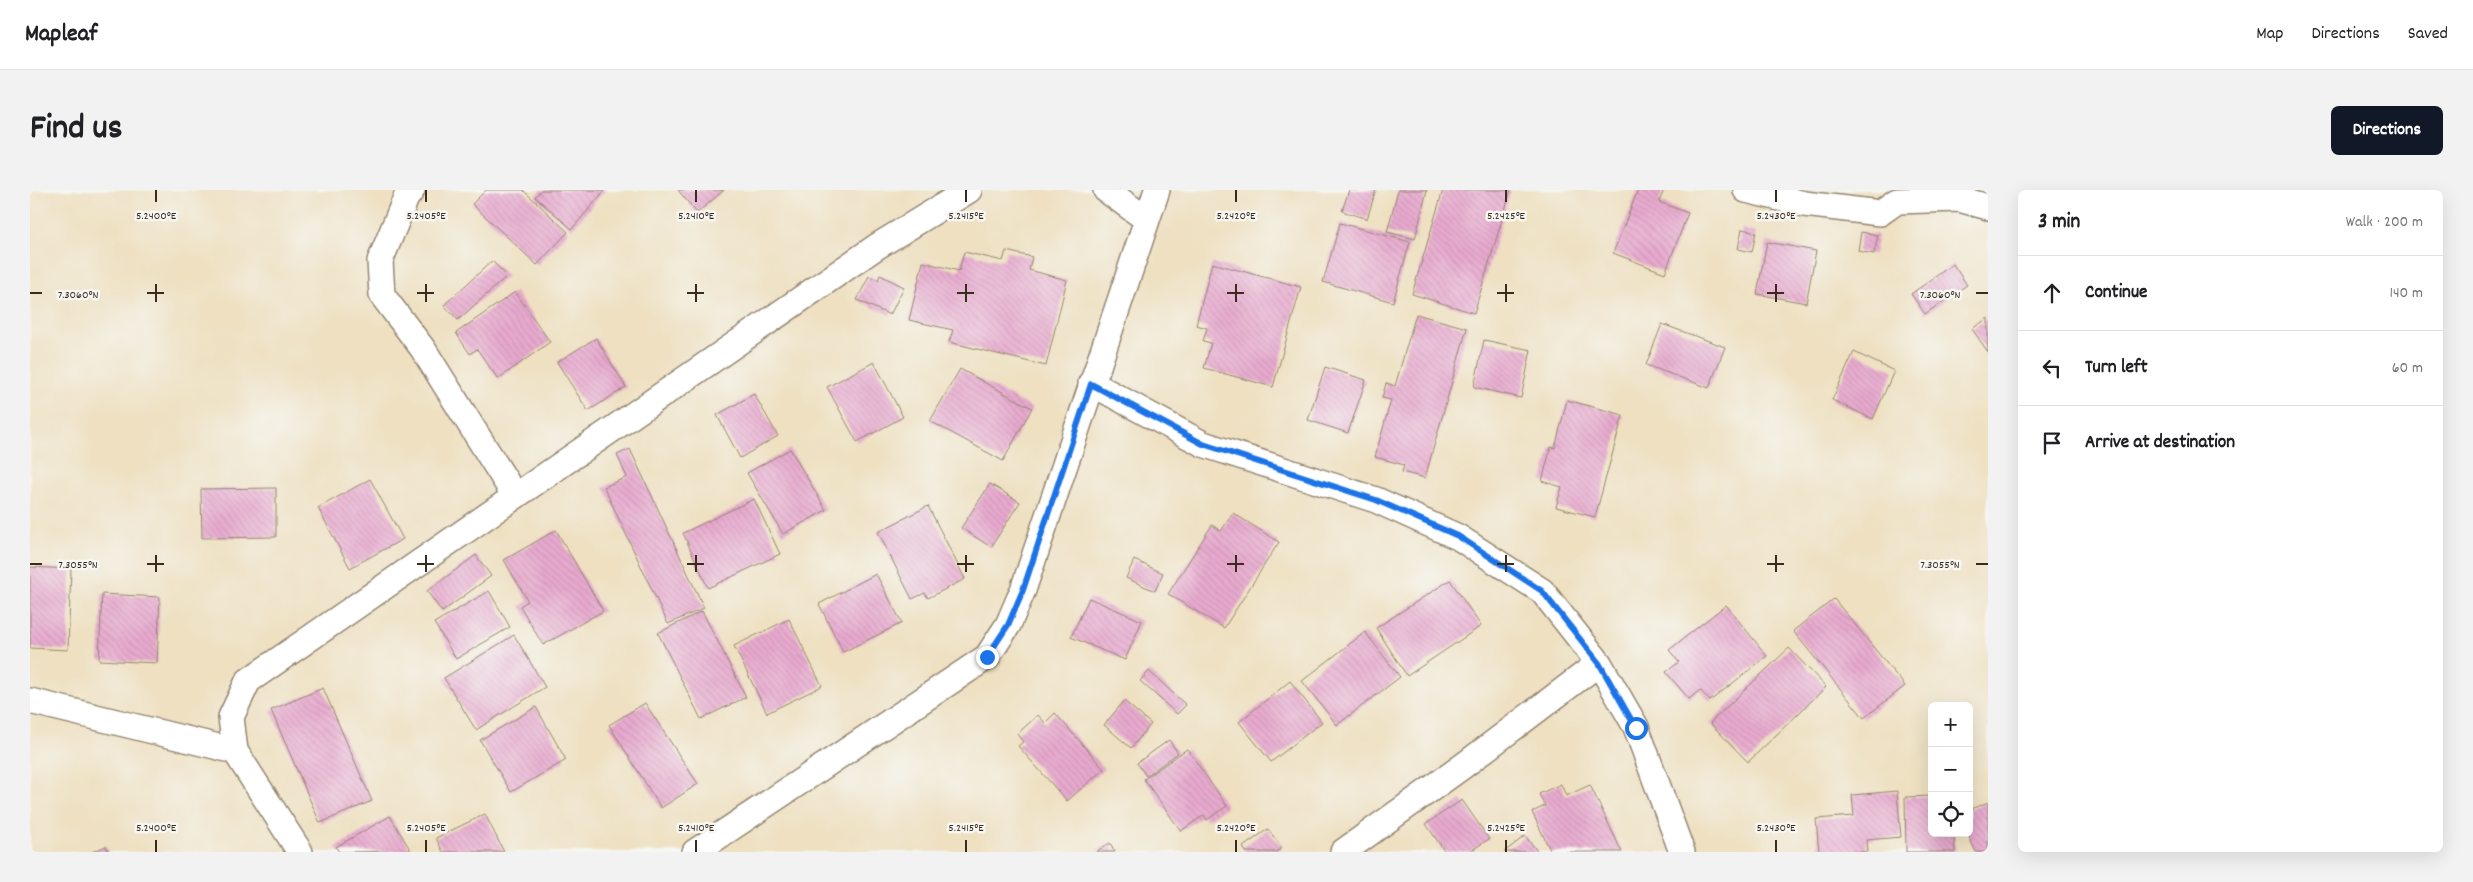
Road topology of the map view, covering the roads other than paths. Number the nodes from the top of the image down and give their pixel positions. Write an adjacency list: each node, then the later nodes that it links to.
1 (412, 190): 11 (street)
2 (968, 190): 11 (street)
3 (1106, 190): 9 (street)
4 (1157, 190): 9 (street)
5 (1746, 190): 7 (street)
6 (1956, 194): 7 (street); 8 (street)
7 (1898, 196)
8 (1988, 207)
9 (1146, 218): 10 (street)
10 (1091, 384): 12 (street); 16 (street)
11 (515, 496): 14 (street)
12 (1599, 663): 17 (street); 18 (street)
13 (30, 701): 14 (street)
14 (235, 751): 15 (street)
15 (300, 852)
16 (696, 852)
17 (1343, 852)
18 (1682, 852)

